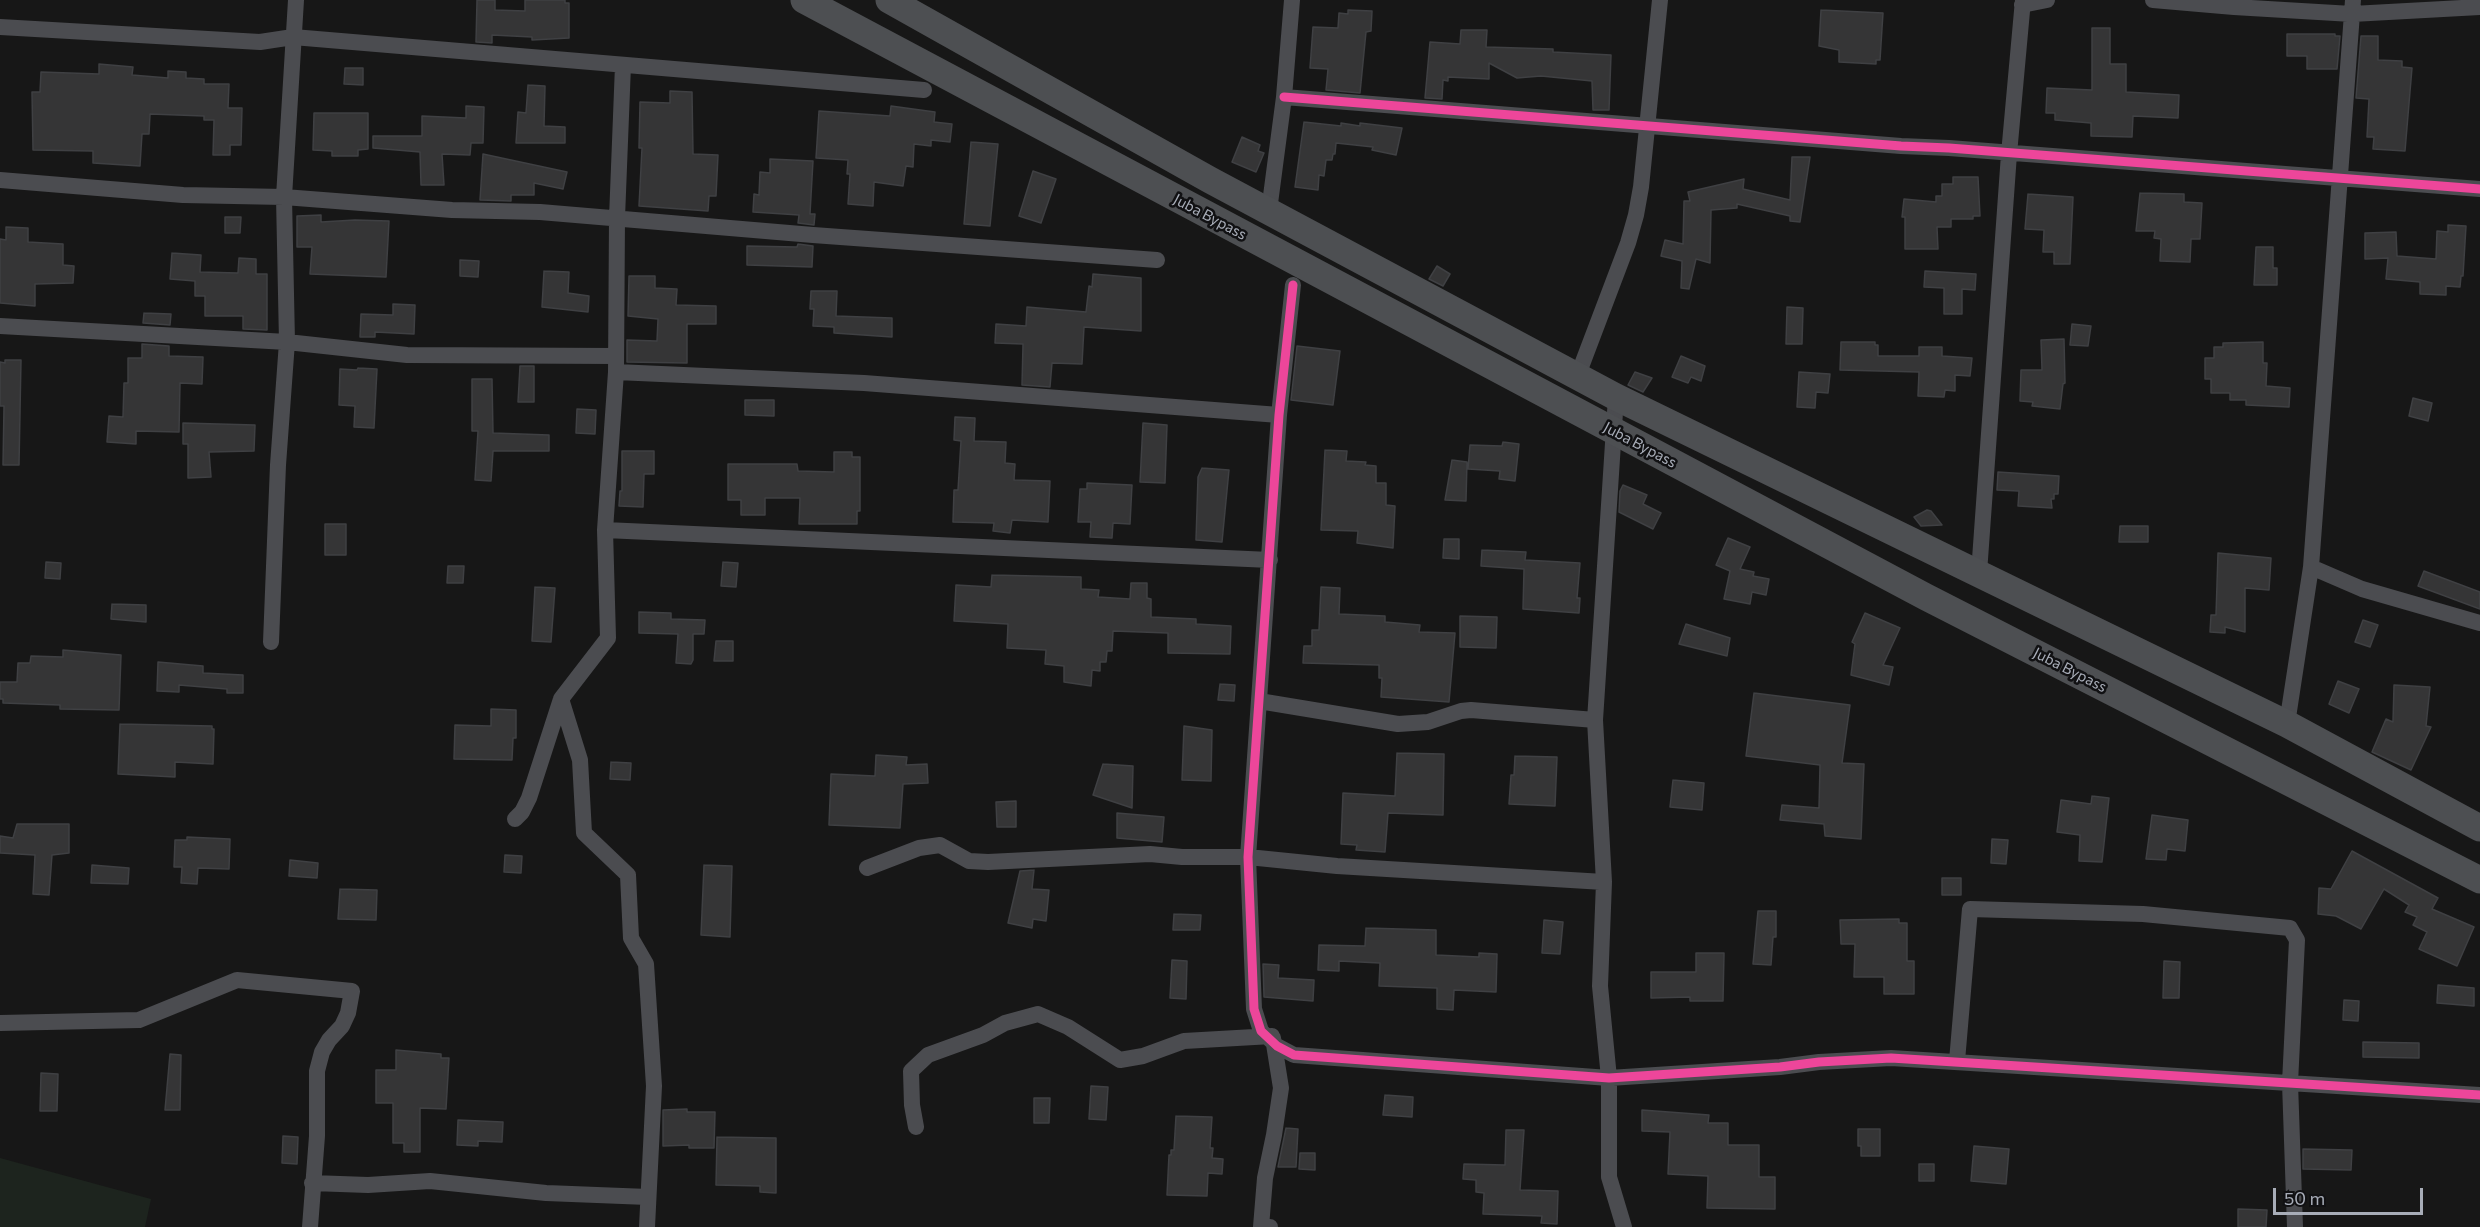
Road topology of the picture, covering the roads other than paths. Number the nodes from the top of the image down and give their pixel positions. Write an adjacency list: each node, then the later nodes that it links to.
1 (296, 0): 12 (street)
2 (804, 0): 46 (main road, Juba Bypass)
3 (889, 0): 22 (main road, Juba Bypass)
4 (1292, 0): 15 (street)
5 (1660, 0): 16 (street)
6 (2047, 0): 8 (street)
7 (2154, 0): 9 (street)
8 (2023, 2): 17 (street)
9 (2352, 7): 10 (street); 18 (street)
10 (2480, 7)
11 (0, 27): 12 (street)
12 (293, 37): 13 (street); 21 (street)
13 (623, 65): 14 (street); 23 (street)
14 (924, 90)
15 (1284, 97): 16 (street); 22 (street)
16 (1646, 125): 17 (street); 29 (street)
17 (2009, 154): 18 (street); 35 (street)
18 (2340, 178): 20 (street); 34 (street)
19 (0, 180): 21 (street)
20 (2480, 189)
21 (284, 197): 23 (street); 27 (street)
22 (1269, 211): 29 (main road, Juba Bypass)
23 (617, 218): 24 (street); 28 (street)
24 (1157, 260)
25 (1293, 285): 31 (street)
26 (0, 326): 27 (street)
27 (287, 342): 28 (street); 37 (street)
28 (616, 364): 31 (street); 32 (street)
29 (1578, 375): 30 (main road, Juba Bypass)
30 (1616, 397): 35 (main road, Juba Bypass); 40 (street)
31 (1279, 415): 33 (street)
32 (605, 530): 33 (street); 38 (street)
33 (1270, 560): 39 (street)
34 (2311, 567): 36 (street); 41 (street)
35 (1979, 573): 41 (main road, Juba Bypass)
36 (2480, 623)
37 (271, 642)
38 (561, 699): 42 (street); 57 (street)
39 (1259, 701): 40 (street); 44 (street)
40 (1595, 720): 47 (street)
41 (2287, 724): 43 (main road, Juba Bypass)
42 (515, 819)
43 (2480, 828)
44 (1248, 857): 45 (street); 47 (street); 48 (street)
45 (867, 868)
46 (2480, 880)
47 (1604, 882): 52 (street)
48 (1254, 1009): 50 (street); 52 (street)
49 (0, 1023): 56 (street)
50 (1272, 1036): 55 (street); 60 (street)
51 (1957, 1061): 52 (street); 53 (street); 53 (street)
52 (1609, 1077): 61 (street)
53 (2290, 1083): 54 (street); 62 (street)
54 (2480, 1095)
55 (916, 1127)
56 (312, 1183): 57 (street); 58 (street)
57 (648, 1197): 59 (street)
58 (310, 1227)
59 (646, 1227)
60 (1270, 1227)
61 (1624, 1227)
62 (2295, 1227)

